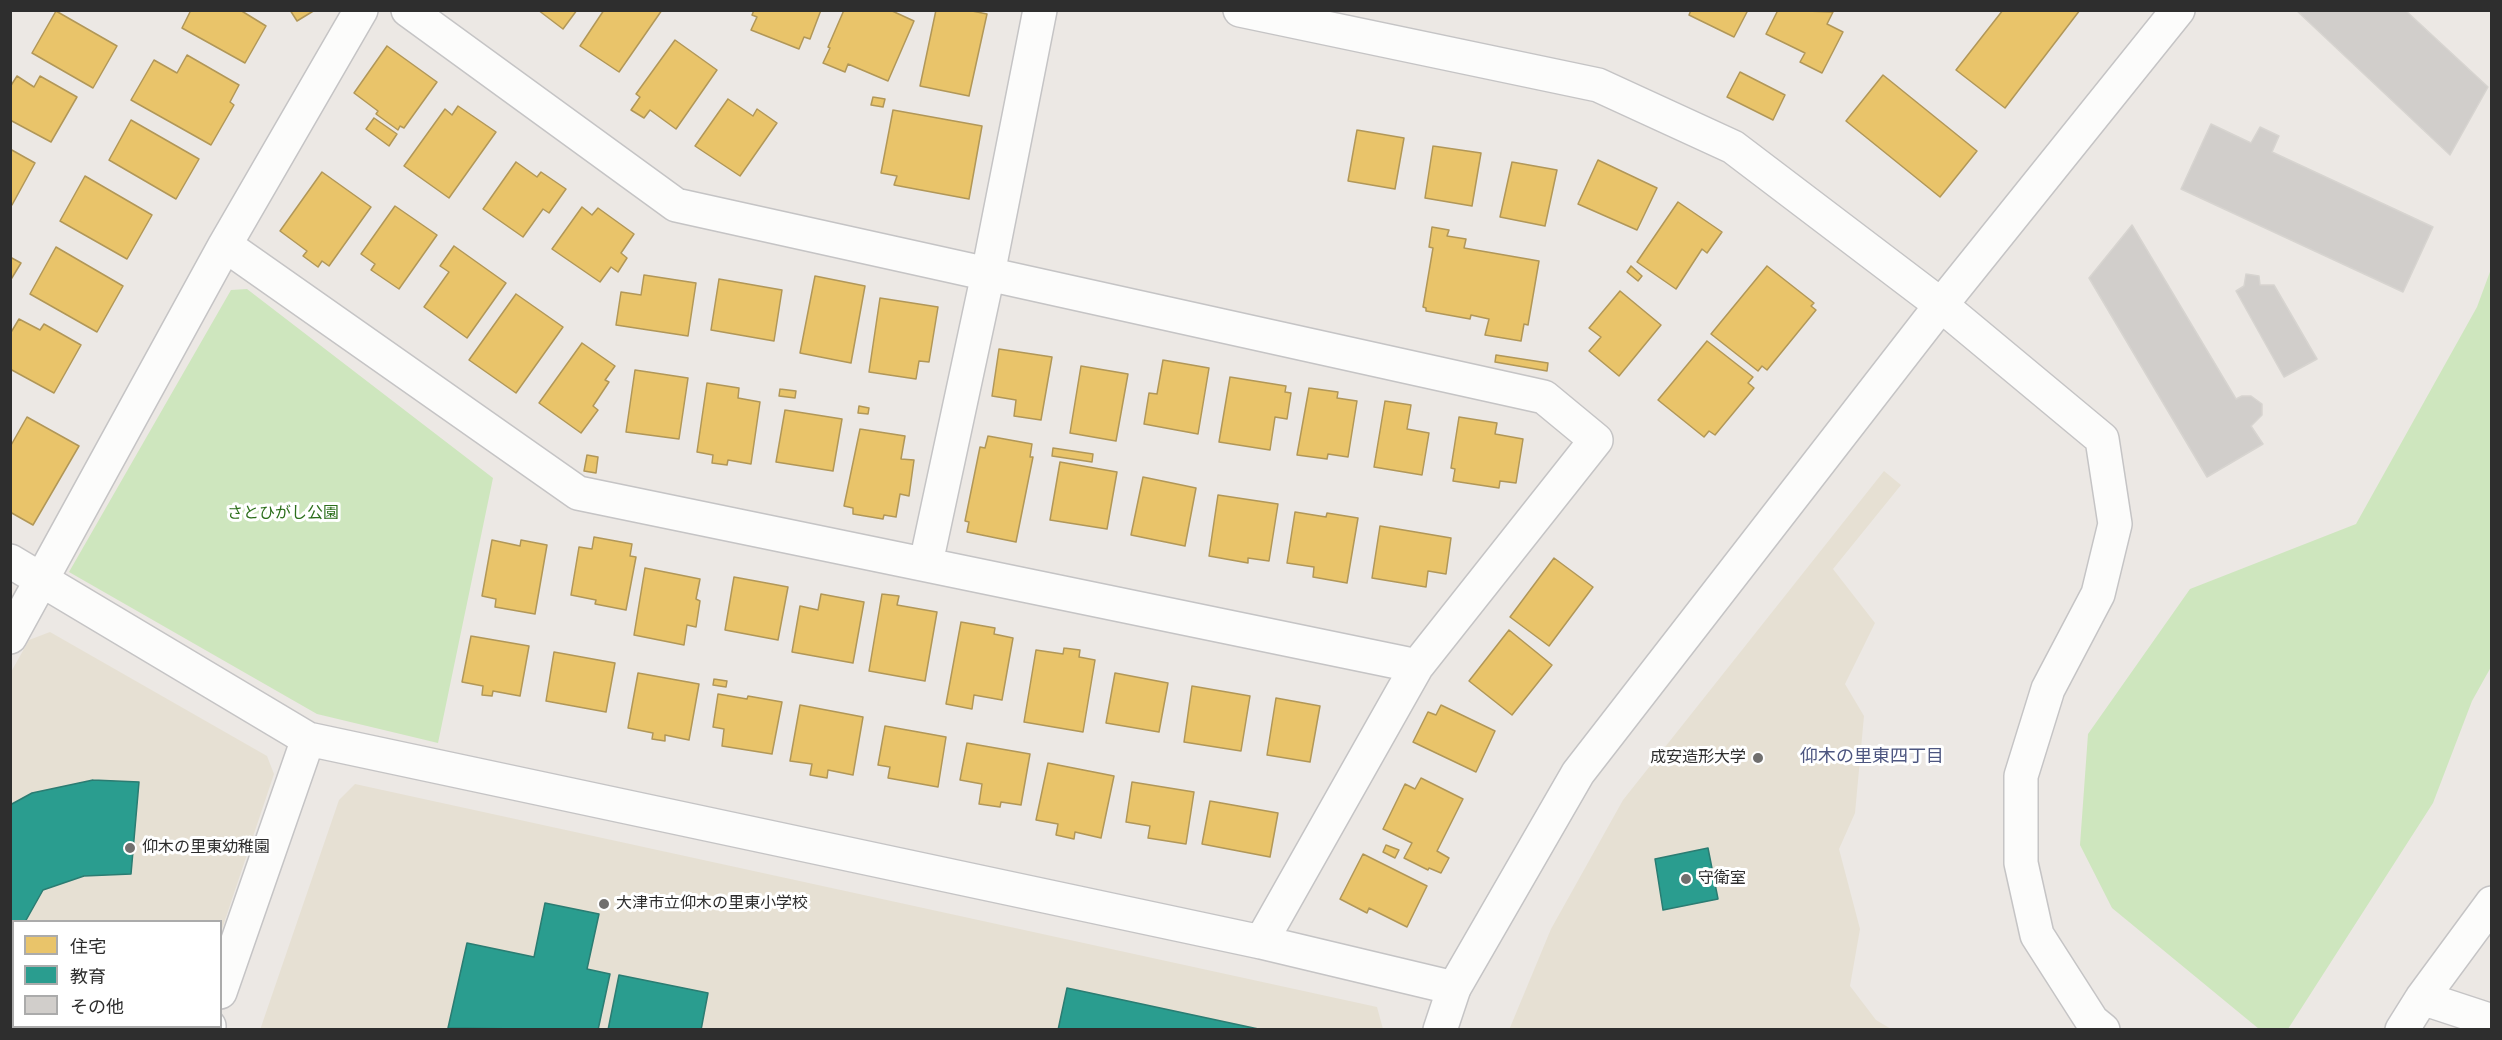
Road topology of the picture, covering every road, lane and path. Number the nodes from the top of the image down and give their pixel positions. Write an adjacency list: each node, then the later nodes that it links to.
1 (361, 10): 6 (street)
2 (408, 10): 7 (street)
3 (1040, 10): 7 (street)
4 (1240, 10): 8 (street)
5 (2178, 10): 8 (street)
6 (225, 244): 10 (street); 11 (street)
7 (988, 274): 10 (street); 13 (street)
8 (1941, 305): 18 (street); 22 (street)
9 (10, 561): 11 (street)
10 (926, 563): 13 (street)
11 (43, 579): 12 (street); 14 (street)
12 (10, 636)
13 (1416, 666): 16 (street)
14 (308, 739): 16 (street); 17 (street)
15 (2492, 903): 19 (street)
16 (1261, 942): 18 (street)
17 (222, 986)
18 (1454, 988): 21 (street)
19 (2422, 998): 20 (street); 23 (street)
20 (2492, 1021)
21 (1440, 1029)
22 (2103, 1029)
23 (2402, 1029)

